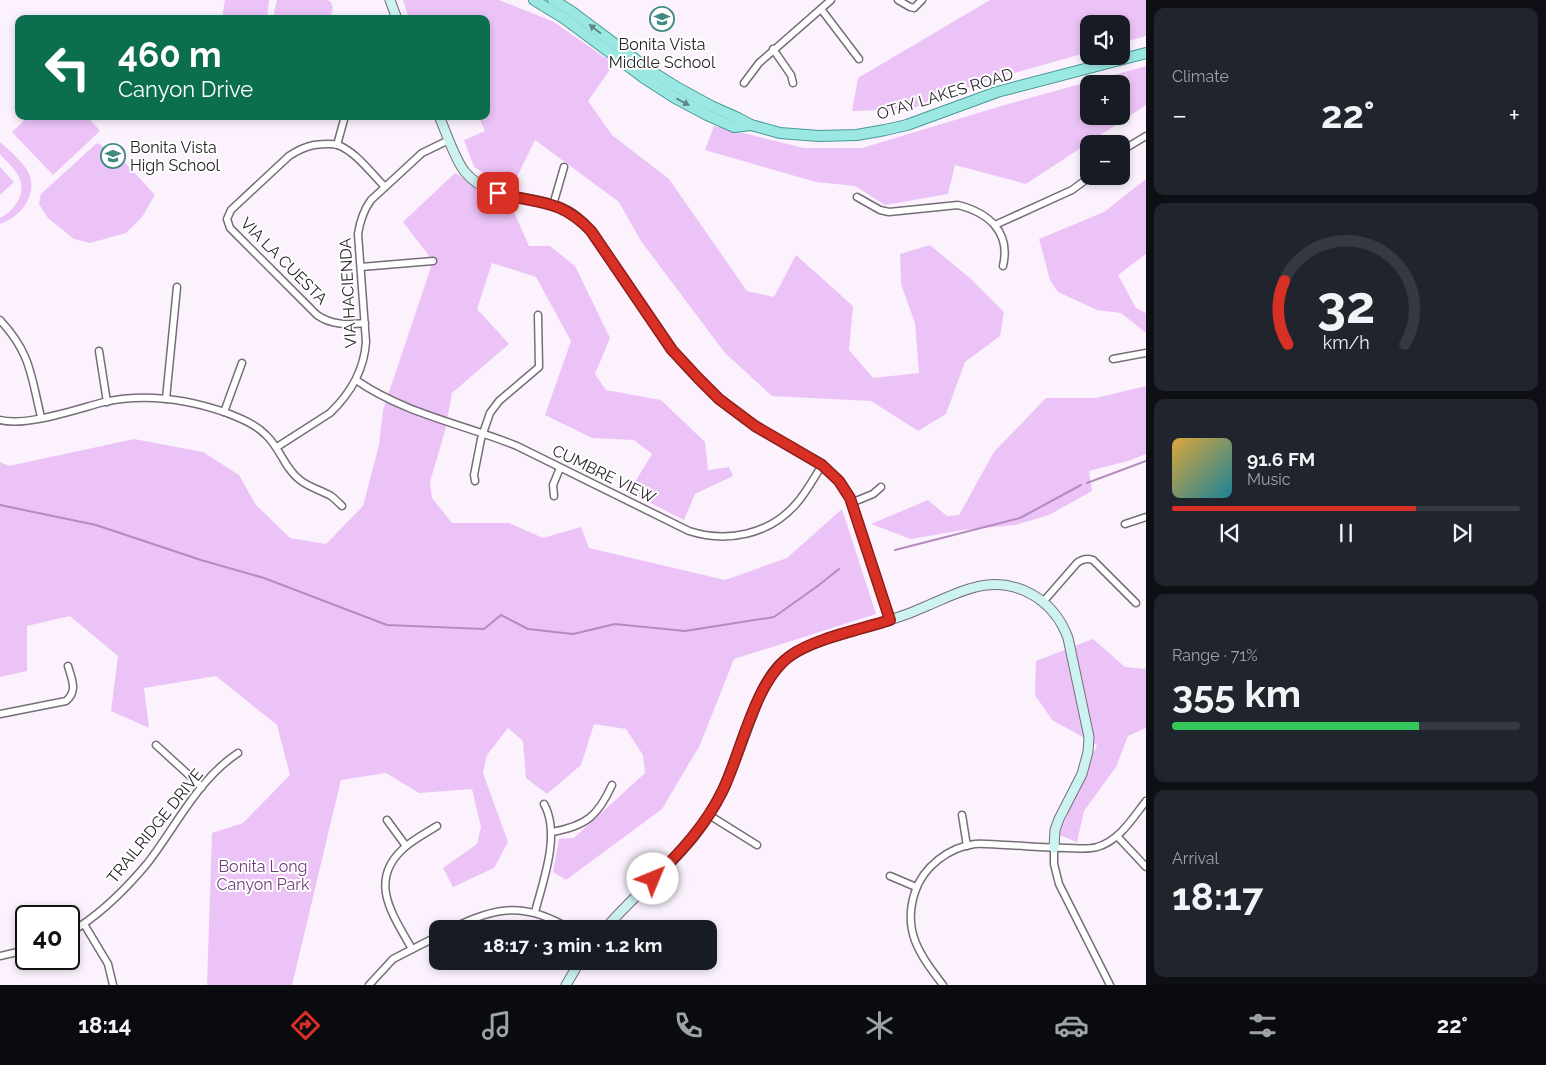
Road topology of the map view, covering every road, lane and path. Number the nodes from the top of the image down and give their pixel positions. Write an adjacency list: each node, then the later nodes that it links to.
1 (390, 0): 8 (street)
2 (534, 0): 16 (main road, OTAY LAKES ROAD, one-way to 16)
3 (553, 0): 16 (main road, OTAY LAKES ROAD, one-way to 3)
4 (830, 0): 7 (street)
5 (898, 0): 6 (street)
6 (922, 0)
7 (821, 9): 9 (street); 11 (street)
8 (396, 15)
9 (773, 49): 12 (street); 13 (street)
10 (1146, 53): 16 (main road, OTAY LAKES ROAD)
11 (859, 59)
12 (744, 83)
13 (793, 83)
14 (344, 120): 19 (street)
15 (441, 120): 18 (street)
16 (750, 125)
17 (1146, 136): 20 (street)
18 (449, 140): 23 (street, VIA HACIENDA); 25 (street)
19 (337, 145): 23 (street); 33 (street, VIA LA CUESTA)
20 (1130, 146)
21 (564, 167): 25 (street)
22 (1080, 184): 26 (street)
23 (385, 187): 29 (street, VIA HACIENDA)
24 (858, 197): 26 (street)
25 (553, 205): 46 (street)
26 (995, 224): 28 (street)
27 (433, 261): 29 (street)
28 (1003, 266)
29 (361, 267): 33 (street, VIA HACIENDA)
30 (177, 287): 39 (street)
31 (538, 315): 44 (street)
32 (0, 320): 42 (street)
33 (365, 323): 38 (street, VIA HACIENDA)
34 (99, 351): 40 (street)
35 (1146, 353): 36 (street)
36 (1113, 358)
37 (242, 363): 41 (street)
38 (356, 380): 44 (street, CUMBRE VIEW); 45 (street, VIA HACIENDA)
39 (166, 399): 40 (street); 41 (street)
40 (107, 402): 42 (street)
41 (224, 412): 45 (street)
42 (41, 418): 43 (street)
43 (0, 420)
44 (483, 433): 47 (street, CUMBRE VIEW); 48 (street)
45 (277, 447): 52 (street)
46 (822, 465): 47 (street, CUMBRE VIEW); 51 (street)
47 (560, 468): 50 (street)
48 (475, 481)
49 (881, 487): 51 (street)
50 (554, 496)
51 (851, 503): 57 (street)
52 (342, 506)
53 (1146, 517): 54 (street)
54 (1126, 524)
55 (1043, 602): 56 (street); 57 (street); 75 (street)
56 (1136, 603)
57 (890, 620): 66 (street)
58 (68, 666): 59 (street)
59 (0, 714)
60 (156, 745): 63 (street)
61 (238, 752): 63 (street, TRAILRIDGE DRIVE)
62 (612, 785): 70 (street)
63 (202, 787): 83 (street, TRAILRIDGE DRIVE)
64 (1146, 802): 71 (street)
65 (544, 804): 70 (street)
66 (709, 815): 72 (street); 82 (street)
67 (962, 815): 74 (street)
68 (387, 820): 73 (street)
69 (437, 826): 73 (street)
70 (552, 832): 79 (street)
71 (1117, 836): 75 (street); 76 (street)
72 (757, 845)
73 (406, 846): 86 (street)
74 (967, 846): 75 (street); 78 (street)
75 (1054, 848): 94 (street)
76 (1146, 867)
77 (890, 876): 78 (street)
78 (916, 887): 90 (street)
79 (535, 912): 80 (street); 81 (street)
80 (471, 920)
81 (553, 920)
82 (613, 920)
83 (84, 924): 84 (street, TRAILRIDGE DRIVE); 91 (street)
84 (80, 926)
85 (429, 940): 86 (street)
86 (412, 949): 92 (street)
87 (15, 953): 88 (street)
88 (0, 956)
89 (575, 970): 93 (street)
90 (938, 983)
91 (113, 985)
92 (369, 985)
93 (566, 985)
94 (1110, 985)

